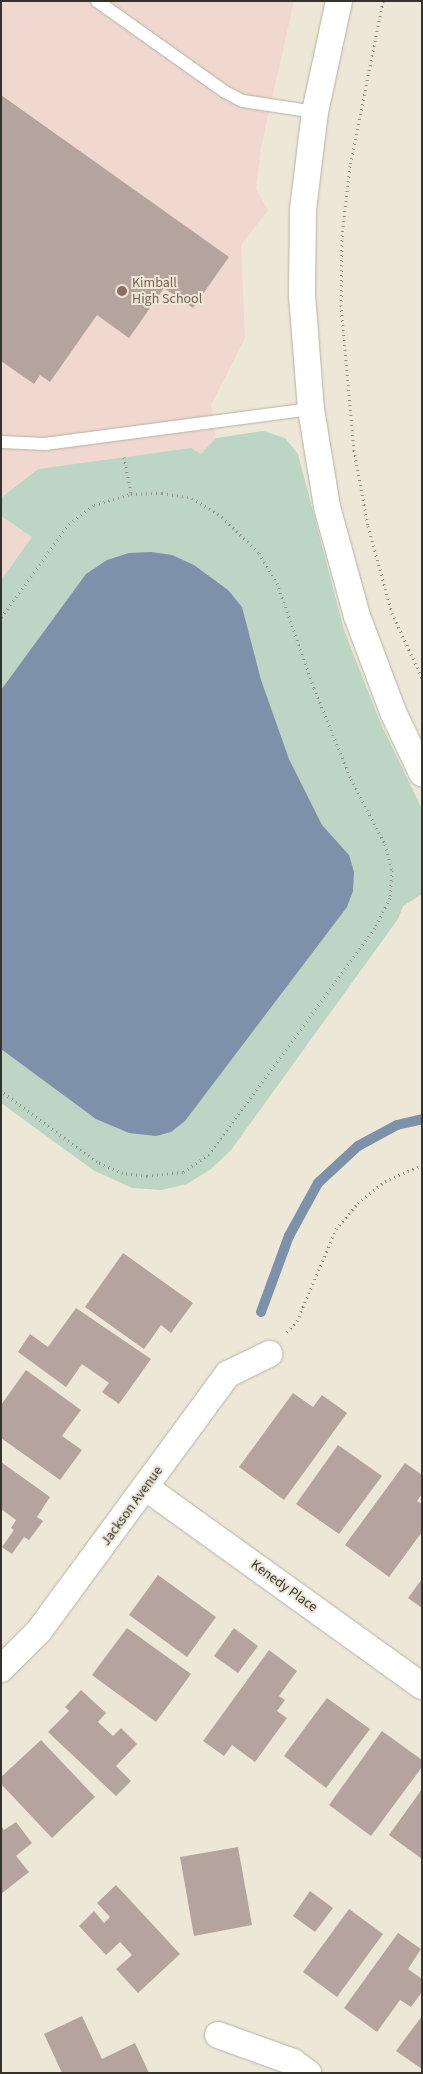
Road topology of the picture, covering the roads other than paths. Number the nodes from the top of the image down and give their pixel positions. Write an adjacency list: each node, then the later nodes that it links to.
1 (97, 1): 3 (lane)
2 (339, 1): 3 (street)
3 (315, 112): 4 (street)
4 (311, 409): 5 (lane); 6 (street)
5 (1, 442)
6 (422, 773)
7 (269, 1354): 8 (street, Jackson Avenue)
8 (145, 1487): 9 (street, Jackson Avenue); 10 (street, Kenedy Place)
9 (1, 1669)
10 (422, 1686)
11 (218, 2035): 12 (street)
12 (308, 2073)

